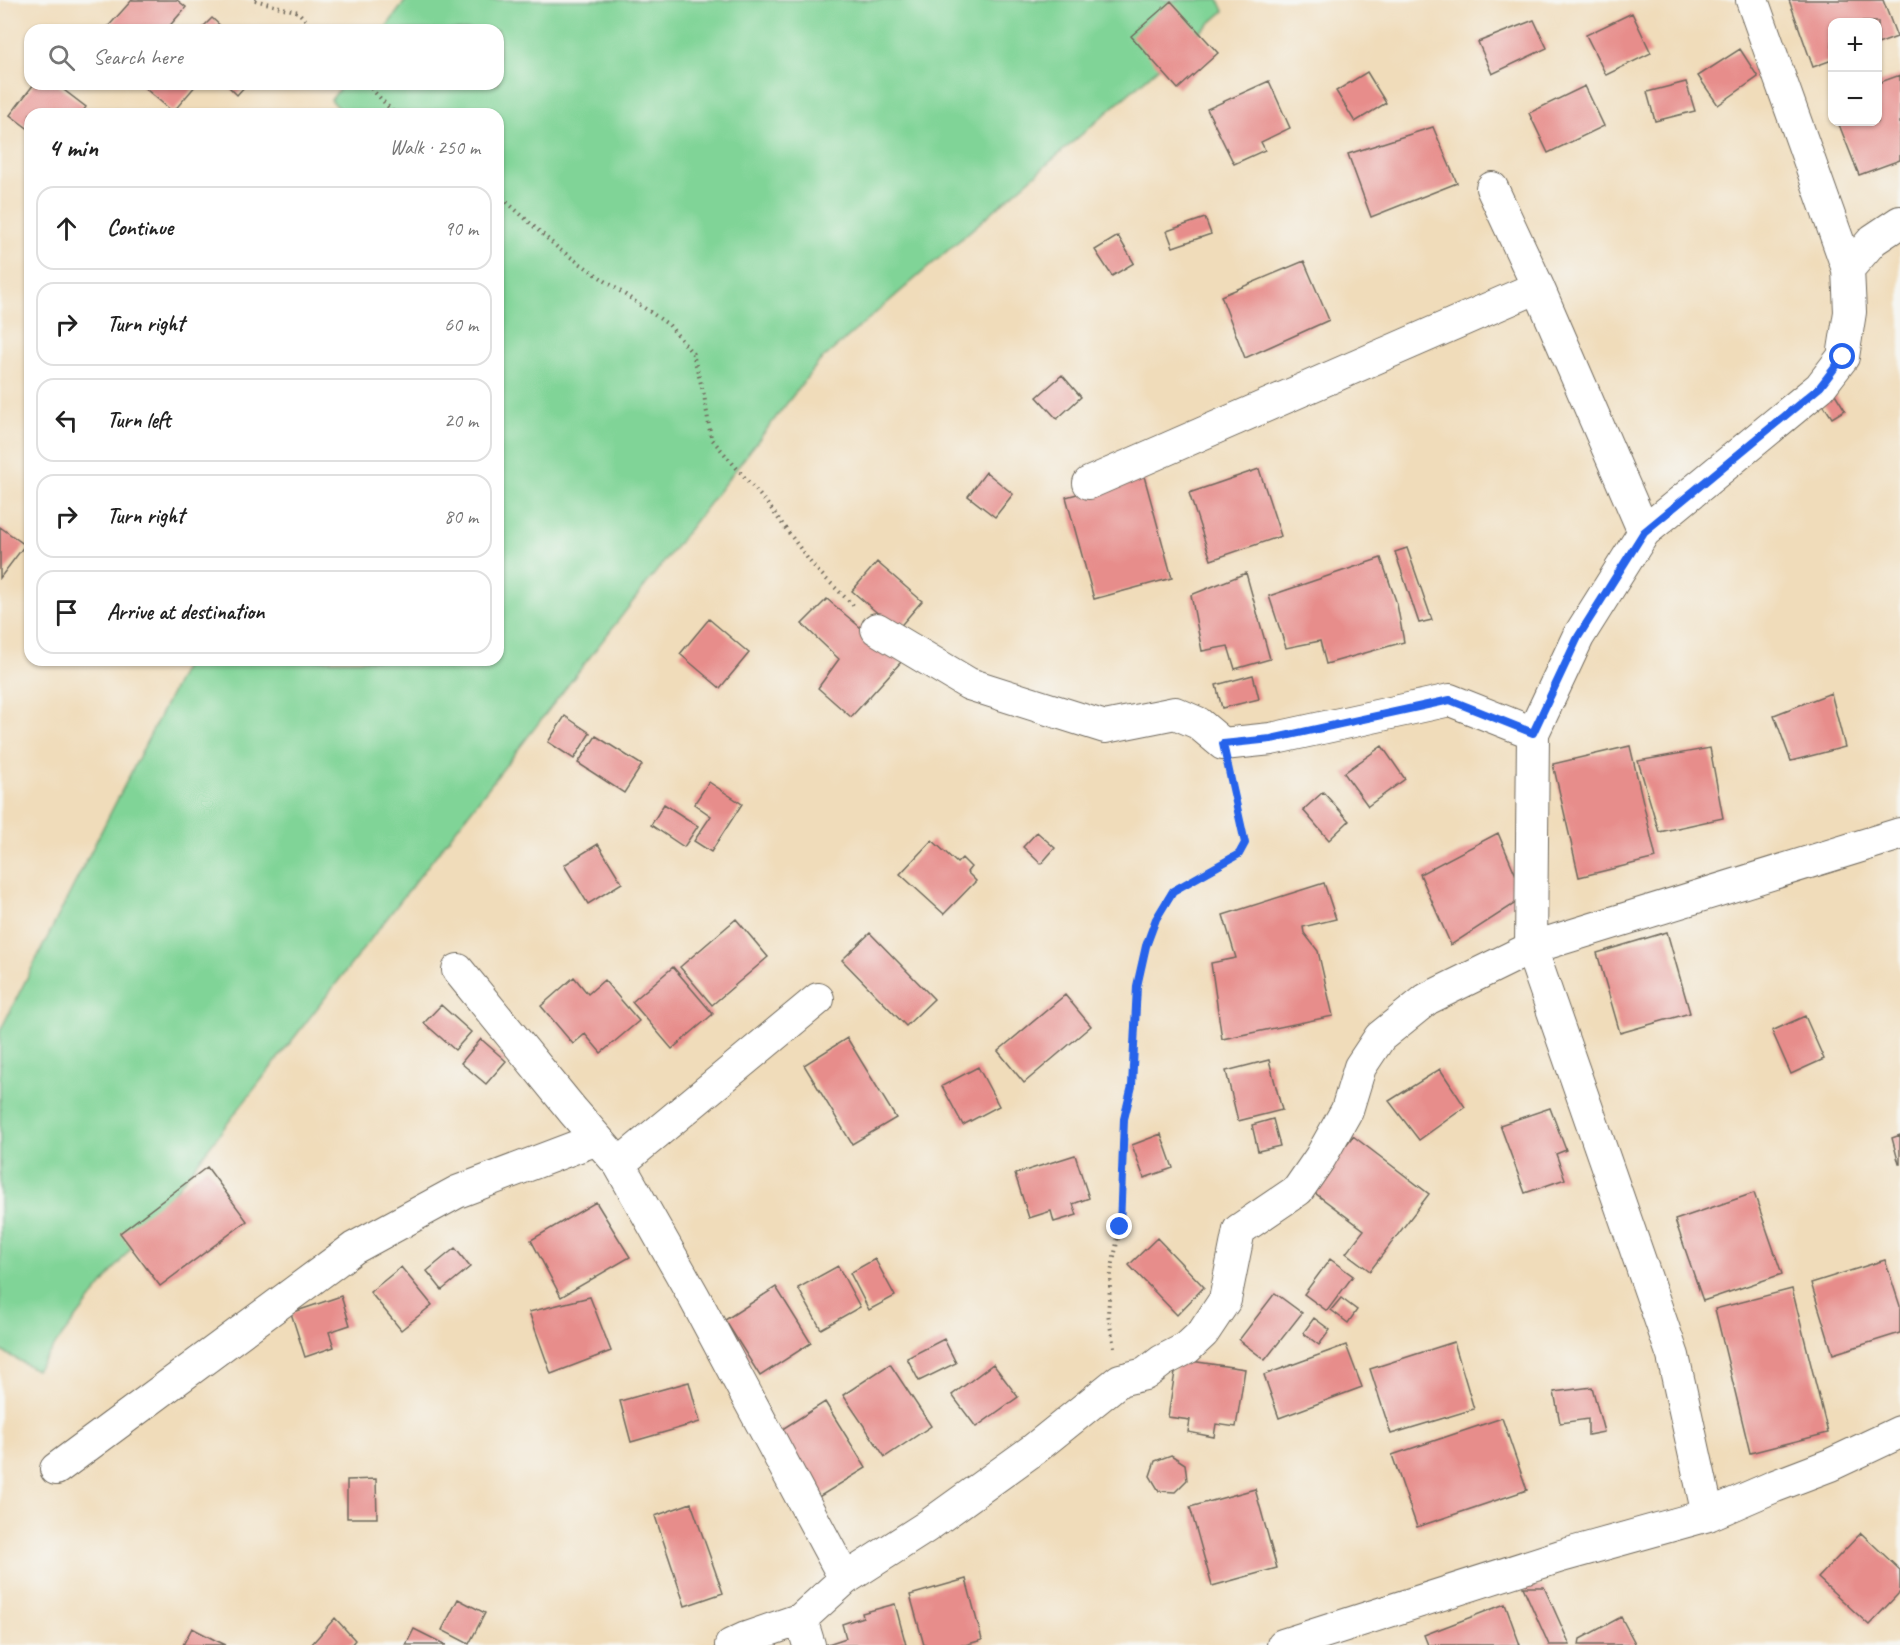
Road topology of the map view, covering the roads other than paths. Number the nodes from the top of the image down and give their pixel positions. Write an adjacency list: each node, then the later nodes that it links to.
1 (1752, 0): 4 (street)
2 (1492, 188): 5 (street)
3 (1900, 222): 4 (street)
4 (1848, 269): 7 (street)
5 (1538, 286): 6 (street); 7 (street)
6 (1089, 483)
7 (1644, 532): 9 (street)
8 (876, 628): 9 (street)
9 (1533, 733): 11 (street)
10 (1900, 834): 11 (street)
11 (1531, 948): 18 (street); 19 (street)
12 (458, 970): 14 (street)
13 (818, 999): 15 (street)
14 (597, 1139): 15 (street); 17 (street)
15 (619, 1164): 19 (street)
16 (1900, 1432): 18 (street)
17 (56, 1469)
18 (1707, 1515): 22 (street)
19 (845, 1579): 20 (street)
20 (805, 1632): 21 (street)
21 (731, 1645)
22 (1283, 1645)

